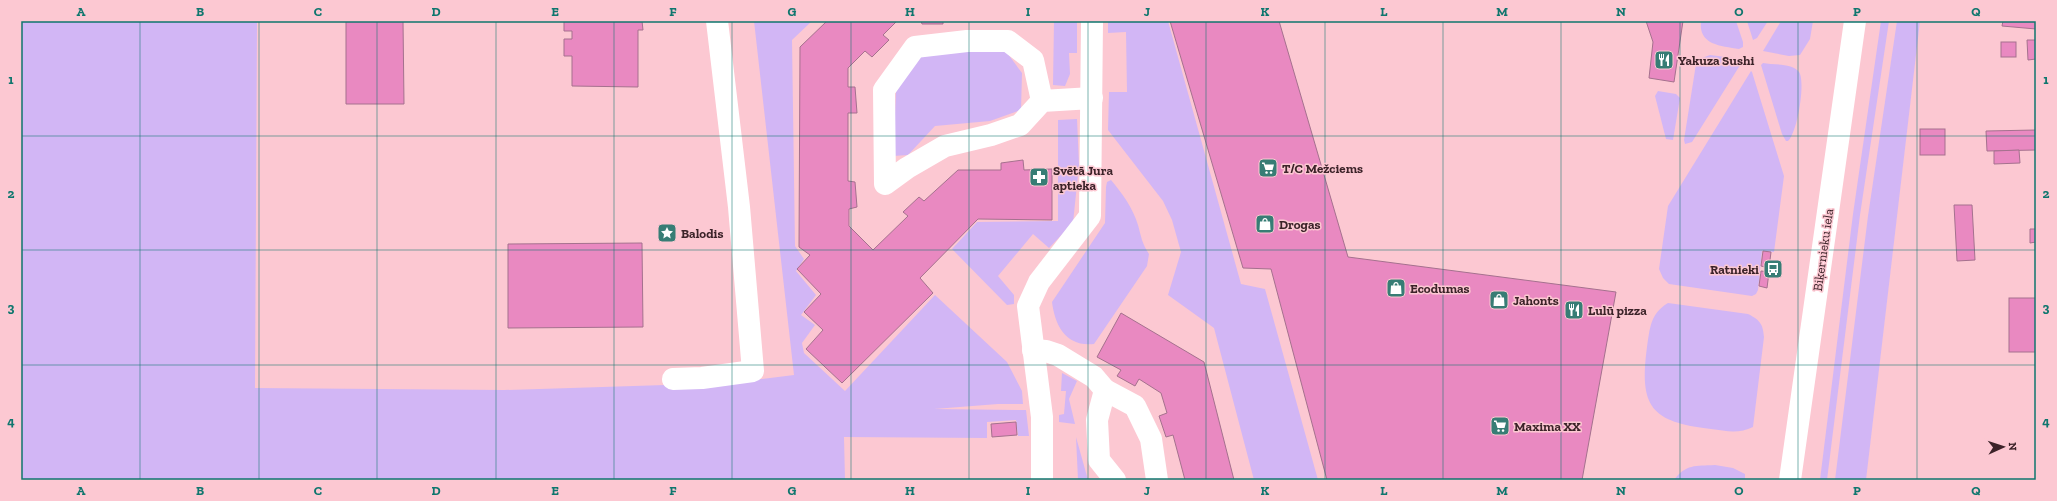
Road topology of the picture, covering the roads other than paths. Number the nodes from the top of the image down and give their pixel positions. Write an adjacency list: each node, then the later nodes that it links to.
1 (717, 21): 7 (street)
2 (1092, 21): 4 (street)
3 (1855, 21): 12 (street, Biķernieku iela)
4 (1092, 98): 5 (street); 6 (street)
5 (1042, 101): 5 (street)
6 (1033, 350): 8 (street); 9 (street)
7 (672, 379)
8 (1106, 390): 10 (street); 11 (street)
9 (1042, 480)
10 (1115, 480)
11 (1157, 480)
12 (1790, 480)

